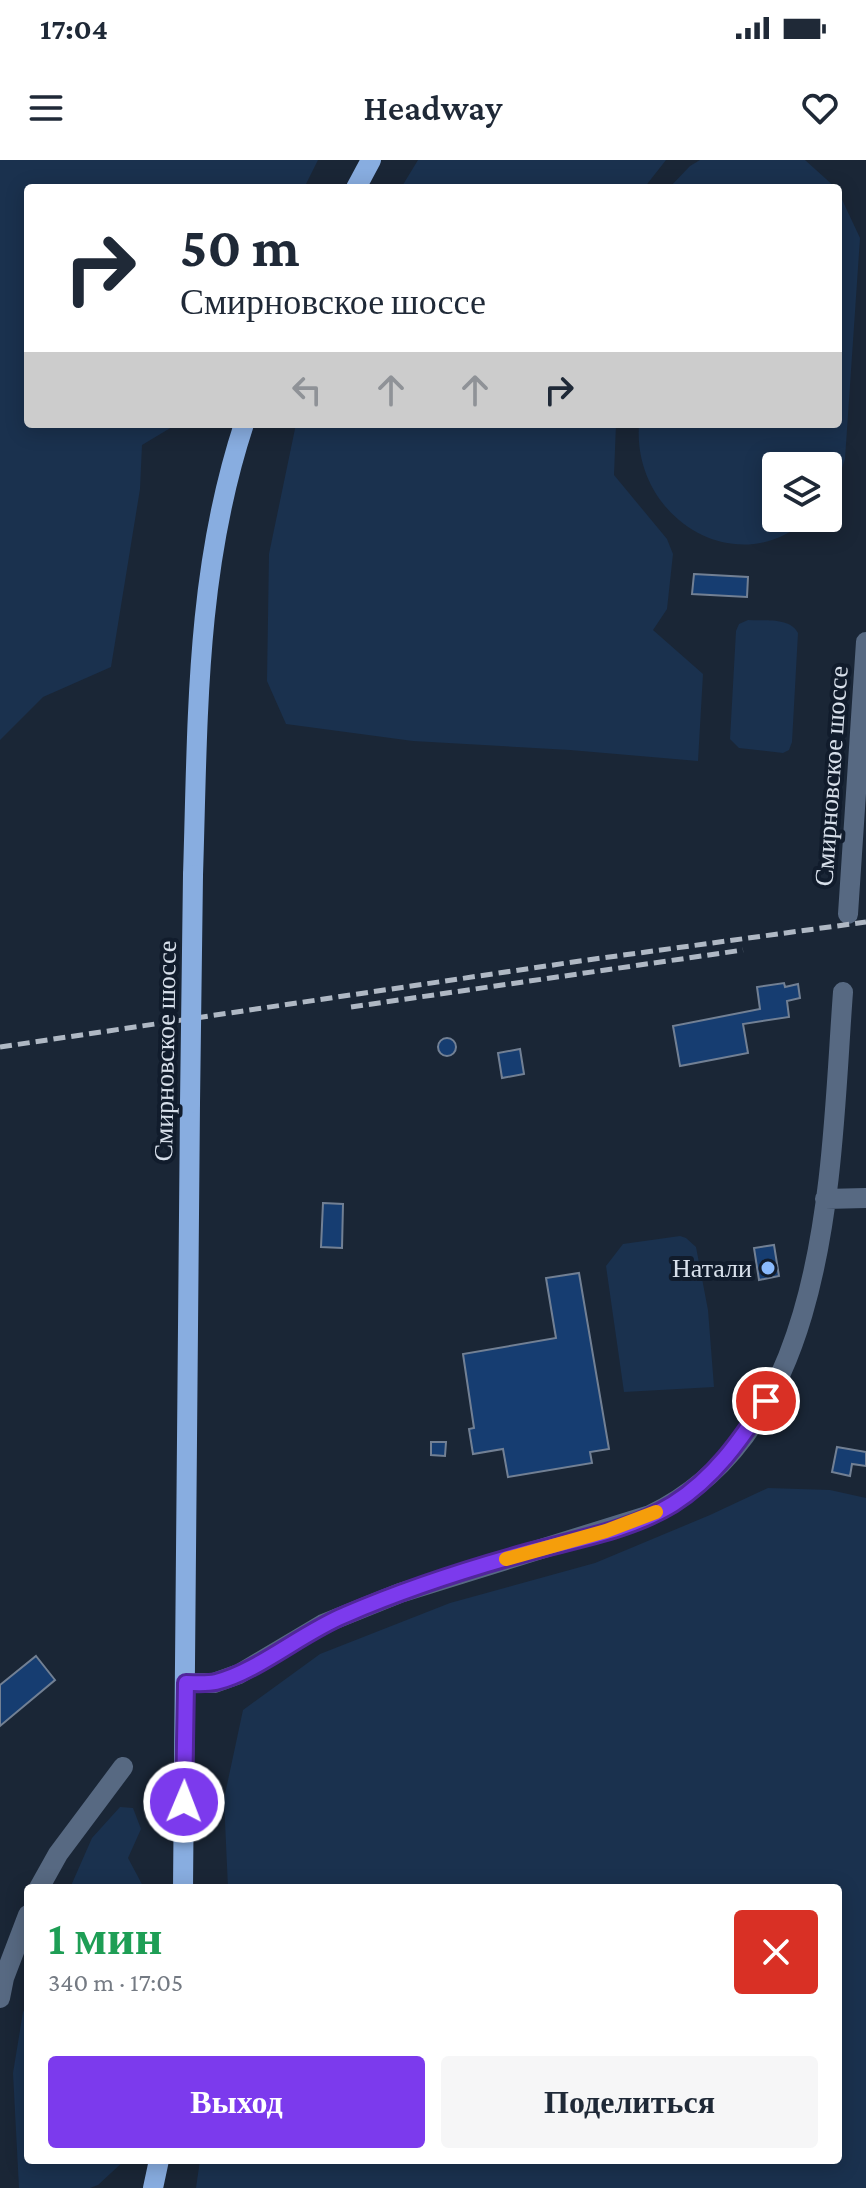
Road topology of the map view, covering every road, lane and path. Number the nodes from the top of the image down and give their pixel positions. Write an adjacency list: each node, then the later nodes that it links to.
1 (371, 160): 2 (main road)
2 (358, 184)
3 (243, 428): 9 (main road, Смирновское шоссе, bridge)
4 (866, 642): 5 (street, Смирновское шоссе)
5 (848, 914)
6 (843, 992): 8 (street)
7 (866, 1198): 8 (street)
8 (825, 1199): 9 (street)
9 (186, 1683): 12 (main road, Смирновское шоссе)
10 (123, 1767): 11 (street)
11 (41, 1884)
12 (183, 1884)
13 (24, 1926): 14 (street)
14 (0, 1998)
15 (158, 2164): 16 (main road)
16 (153, 2188)

